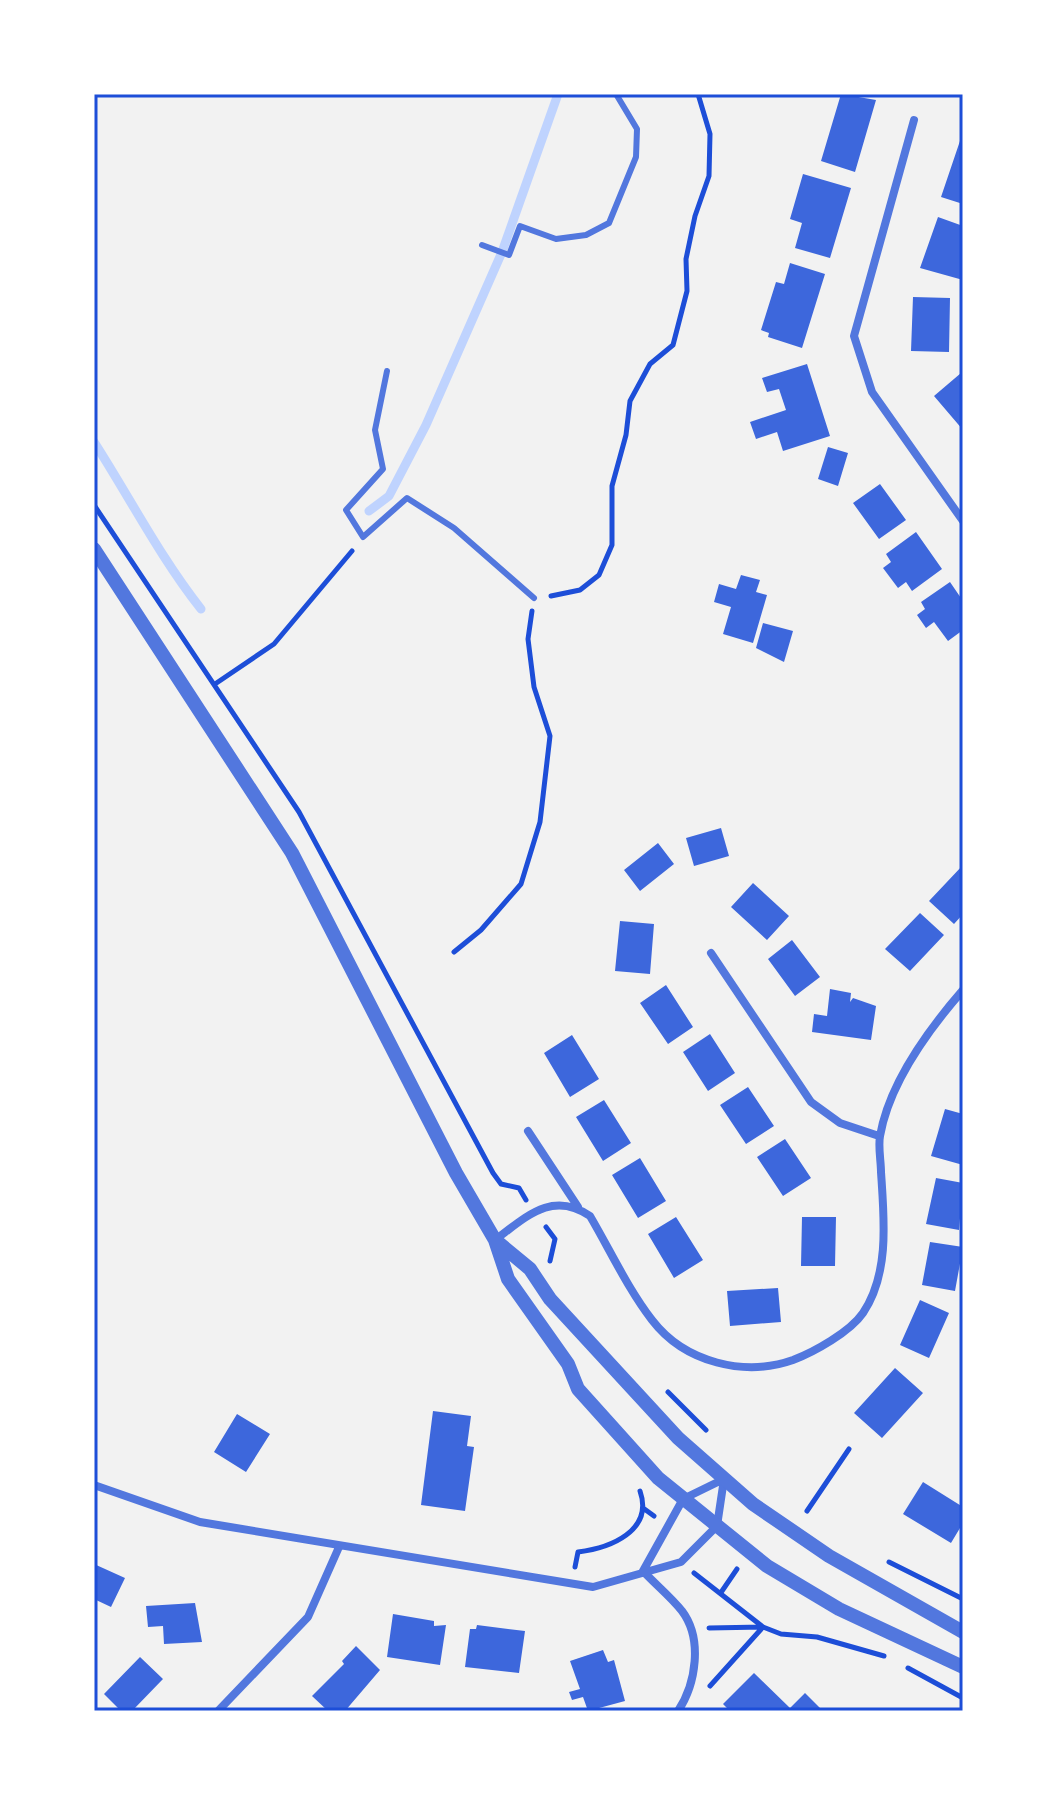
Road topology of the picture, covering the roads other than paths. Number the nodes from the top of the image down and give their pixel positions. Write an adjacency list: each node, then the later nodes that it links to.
1 (616, 94): 3 (lane)
2 (914, 120): 5 (street)
3 (482, 245)
4 (387, 371): 7 (lane)
5 (963, 521)
6 (94, 549): 13 (street)
7 (534, 598)
8 (711, 953): 11 (street)
9 (963, 990): 11 (street)
10 (528, 1131): 12 (street)
11 (879, 1136): 12 (street)
12 (578, 1208): 13 (street)
13 (495, 1240): 14 (street); 16 (street)
14 (724, 1479): 16 (street); 17 (street); 20 (street)
15 (94, 1485): 18 (street)
16 (683, 1499): 17 (street); 19 (street)
17 (717, 1526): 19 (street); 21 (street)
18 (339, 1547): 19 (street); 23 (street)
19 (643, 1571): 22 (street)
20 (963, 1632)
21 (963, 1667)
22 (678, 1710)
23 (218, 1711)

